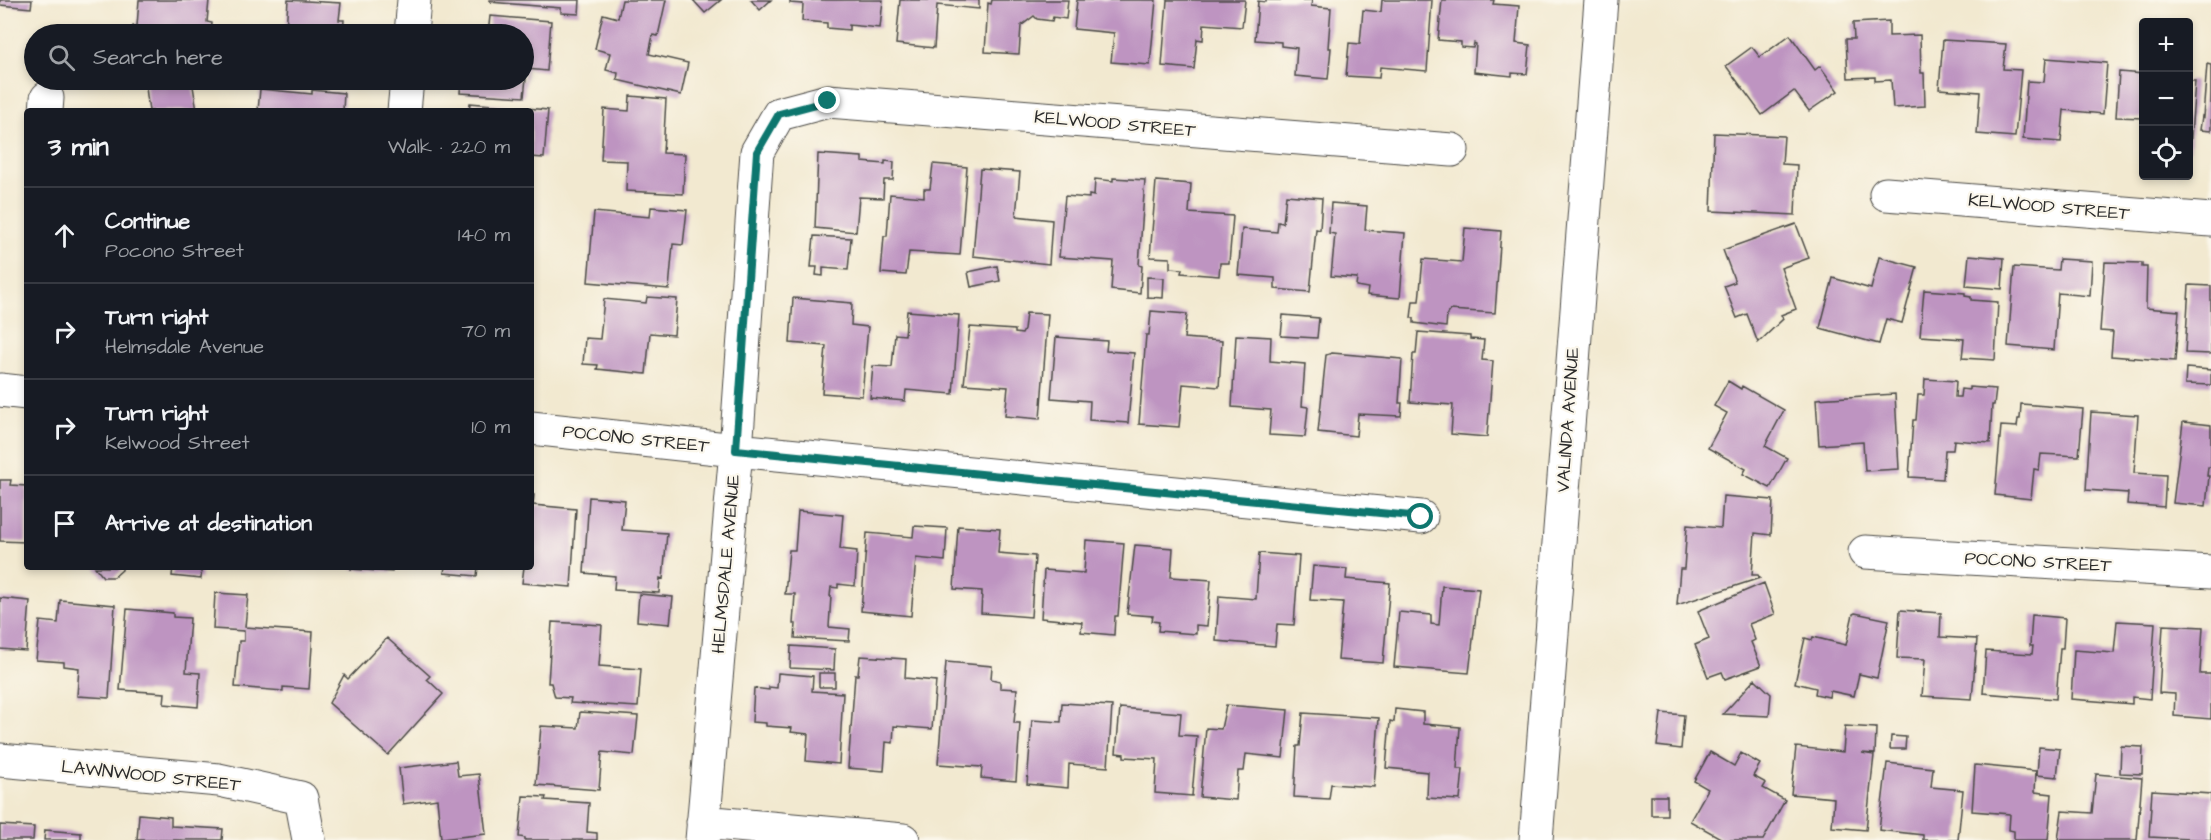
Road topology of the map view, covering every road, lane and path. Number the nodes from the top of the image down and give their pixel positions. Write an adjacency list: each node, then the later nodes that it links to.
1 (414, 0): 3 (street)
2 (1600, 0): 21 (street, VALINDA AVENUE)
3 (412, 24)
4 (406, 90): 5 (street)
5 (404, 108)
6 (779, 114): 7 (street, KELWOOD STREET); 13 (street, HELMSDALE AVENUE)
7 (1452, 150)
8 (1886, 194): 9 (street, KELWOOD STREET)
9 (2211, 220)
10 (0, 390): 11 (street)
11 (24, 393)
12 (534, 428): 13 (street, POCONO STREET)
13 (736, 450): 14 (street, POCONO STREET); 18 (street, HELMSDALE AVENUE)
14 (1421, 517)
15 (1865, 552): 16 (street, POCONO STREET)
16 (2211, 572)
17 (0, 760): 19 (street, LAWNWOOD STREET)
18 (702, 831): 20 (street)
19 (309, 840)
20 (903, 840)
21 (1536, 840)

